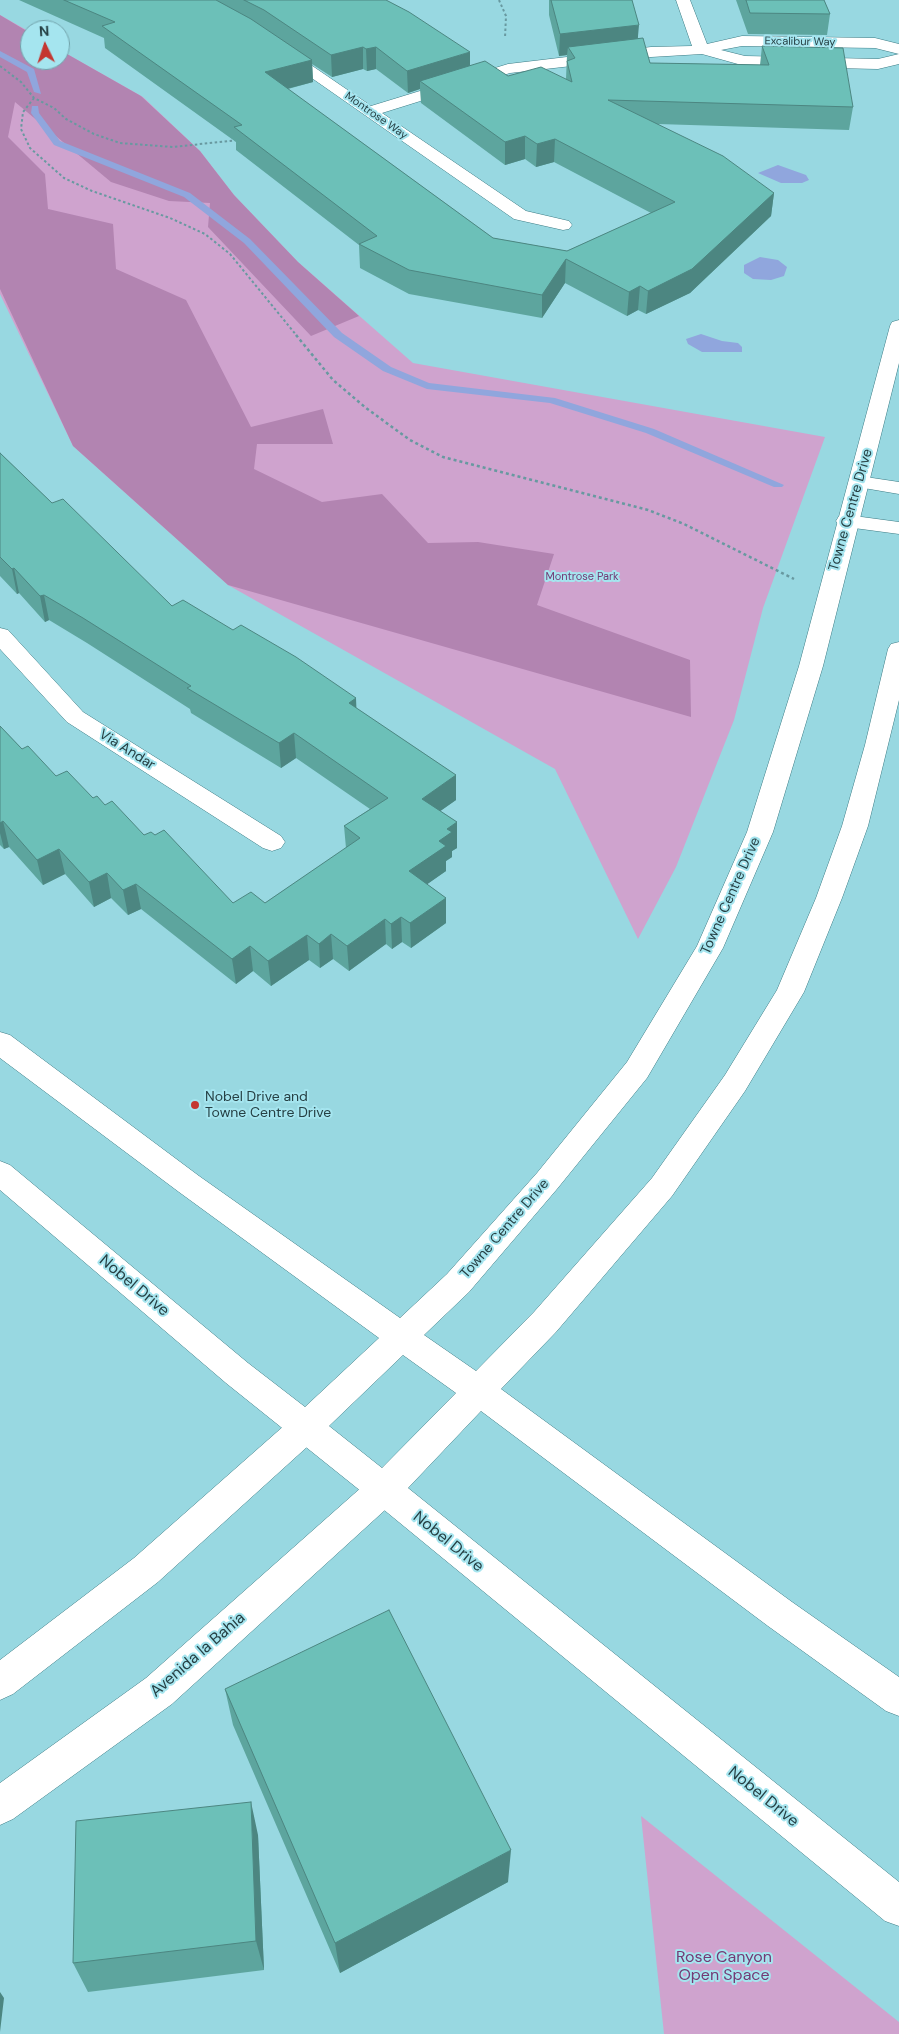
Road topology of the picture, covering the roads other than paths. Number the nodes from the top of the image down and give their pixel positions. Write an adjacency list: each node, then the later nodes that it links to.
1 (683, 0): 4 (main road)
2 (266, 41): 6 (main road, Montrose Way)
3 (899, 49): 4 (main road, Excalibur Way)
4 (701, 50): 5 (main road, Excalibur Way); 6 (main road, Excalibur Way)
5 (899, 59)
6 (370, 111): 7 (main road, Montrose Way)
7 (563, 224)
8 (899, 326): 9 (main road, Towne Centre Drive)
9 (859, 482): 10 (main road); 11 (main road, Towne Centre Drive)
10 (899, 488)
11 (847, 521): 12 (main road); 18 (main road, Towne Centre Drive)
12 (899, 528)
13 (0, 635): 15 (main road, Via Andar)
14 (899, 649): 19 (main road)
15 (272, 842)
16 (0, 1043): 18 (main road)
17 (0, 1173): 20 (main road, Nobel Drive)
18 (401, 1337): 19 (main road); 20 (main road, Towne Centre Drive)
19 (478, 1390): 21 (main road); 23 (main road)
20 (306, 1426): 21 (main road, Nobel Drive); 22 (main road)
21 (384, 1489): 24 (main road, Avenida la Bahia); 25 (main road, Nobel Drive)
22 (0, 1682)
23 (899, 1698)
24 (0, 1806)
25 (899, 1907)

